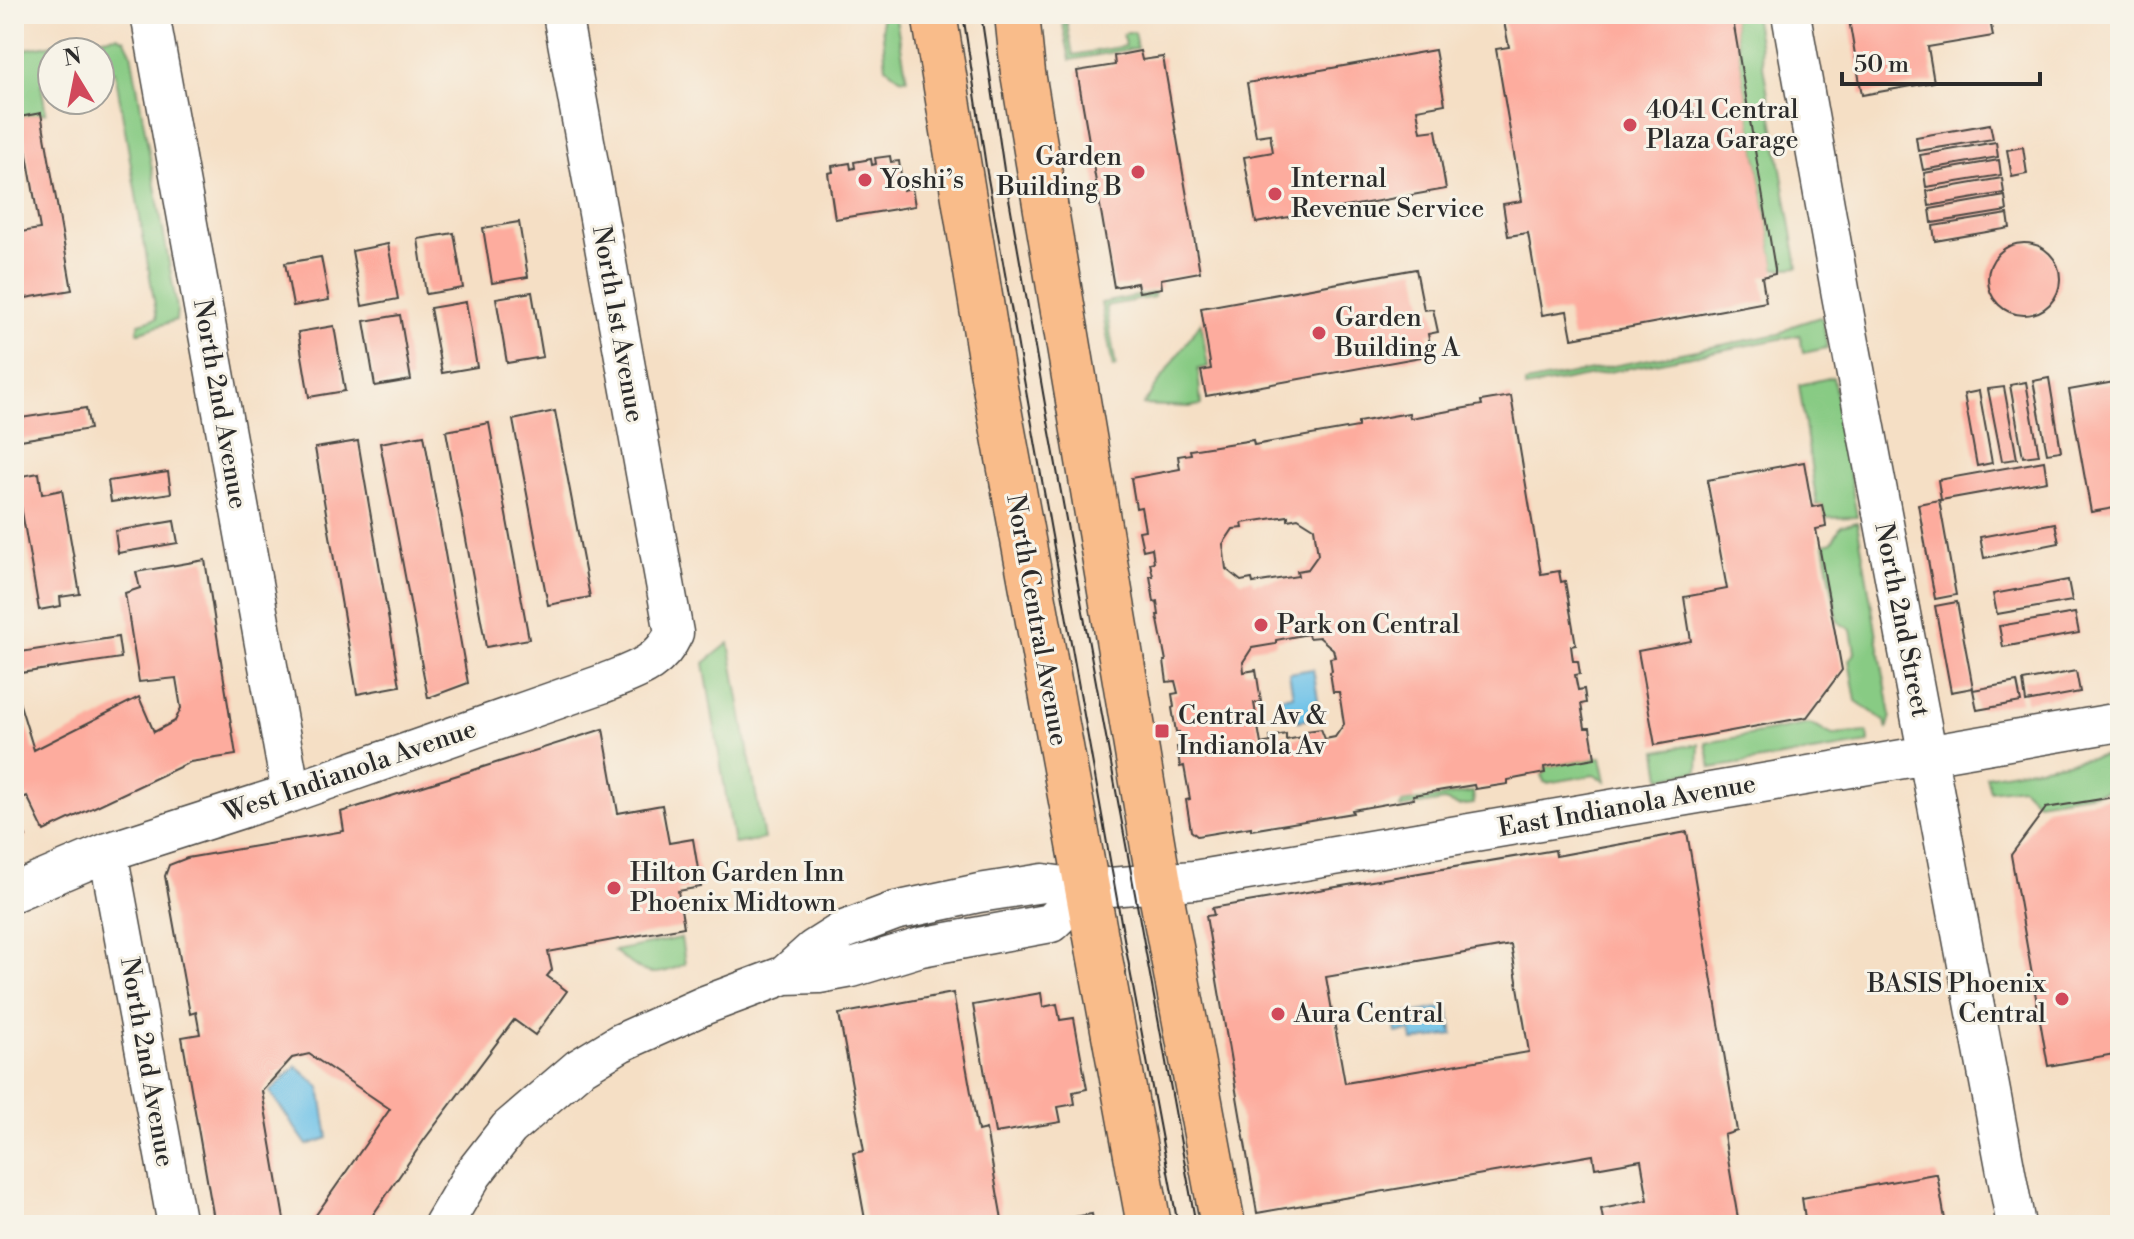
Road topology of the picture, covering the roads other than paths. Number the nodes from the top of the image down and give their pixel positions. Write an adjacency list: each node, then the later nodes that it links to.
1 (150, 14): 9 (street, North 2nd Avenue)
2 (562, 14): 6 (street, North 1st Avenue)
3 (934, 14): 12 (main road, North Central Avenue)
4 (1017, 14): 11 (main road)
5 (1791, 14): 8 (street, North 2nd Street)
6 (674, 633): 9 (street, West Indianola Avenue)
7 (2120, 722): 8 (street, East Indianola Avenue)
8 (1927, 755): 11 (street, East Indianola Avenue); 18 (street, North 2nd Street)
9 (291, 793): 10 (street, West Indianola Avenue)
10 (108, 852): 13 (street, West Indianola Avenue); 14 (street, North 2nd Avenue)
11 (1146, 884): 12 (street, East Indianola Avenue); 17 (main road)
12 (1086, 889): 15 (street, East Indianola Avenue); 16 (main road, North Central Avenue)
13 (14, 892)
14 (177, 1225)
15 (443, 1225)
16 (1149, 1225)
17 (1223, 1225)
18 (2016, 1225)

